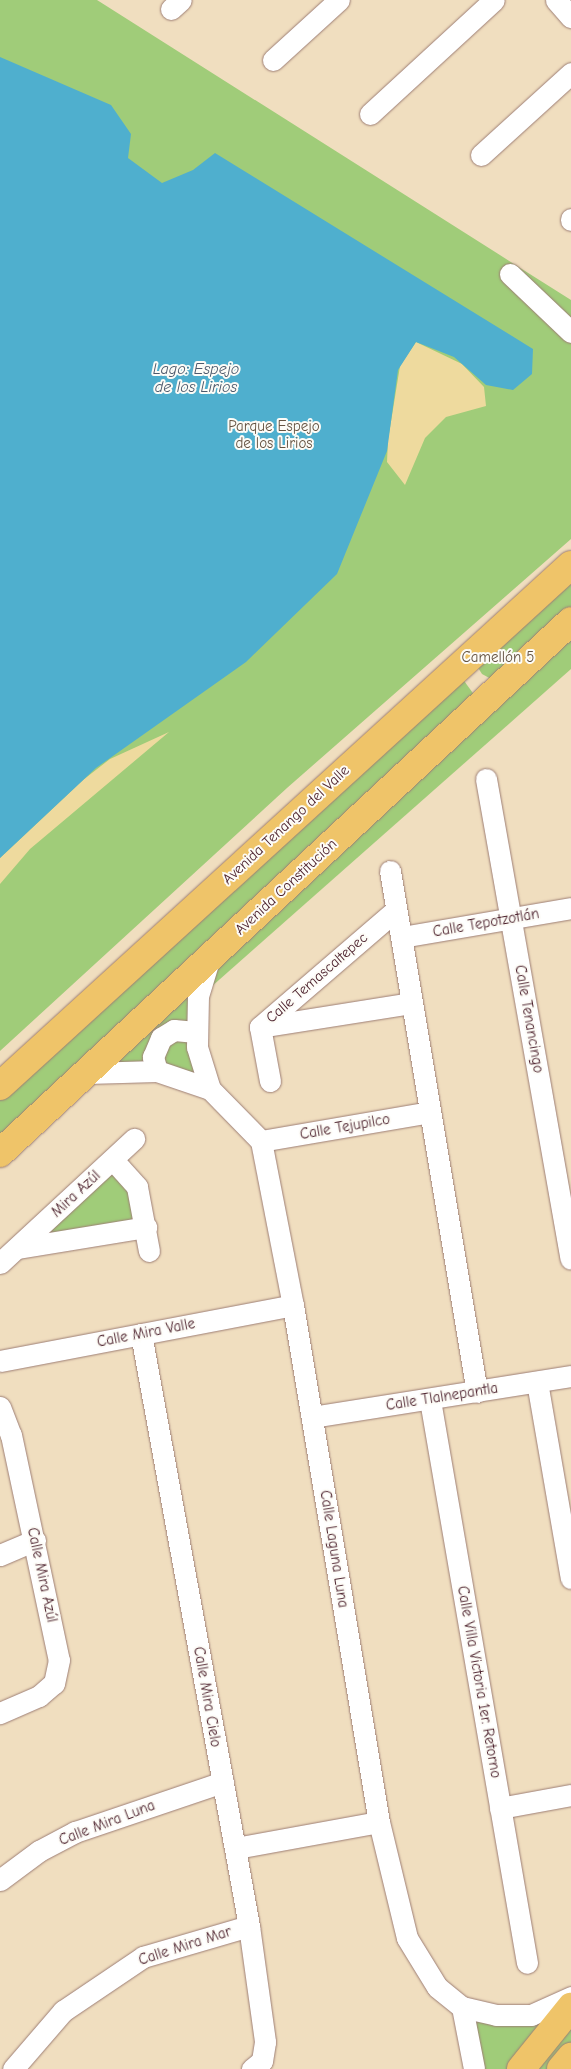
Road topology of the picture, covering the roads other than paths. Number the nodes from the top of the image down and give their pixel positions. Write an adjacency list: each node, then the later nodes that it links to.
1 (339, 0): 5 (street)
2 (494, 0): 7 (street)
3 (556, 0): 4 (street)
4 (571, 17)
5 (273, 60)
6 (571, 73): 8 (street)
7 (370, 114)
8 (481, 155)
9 (510, 274): 10 (street)
10 (571, 332)
11 (571, 565): 13 (main road, Avenida Tenango del Valle)
12 (571, 621): 15 (main road, Avenida Constitución)
13 (476, 648): 14 (main road, Avenida Tenango del Valle); 15 (main road)
14 (444, 676): 16 (main road); 30 (main road, Avenida Tenango del Valle)
15 (506, 679): 16 (main road, Avenida Constitución)
16 (473, 709): 23 (main road, Avenida Constitución)
17 (486, 779): 21 (street, Calle Tenancingo)
18 (390, 871): 20 (street)
19 (571, 908): 21 (street, Calle Tepotzotlán)
20 (396, 910): 22 (street); 25 (street, Calle Temascaltepec)
21 (511, 918): 22 (street, Calle Tepotzotlán); 40 (street, Calle Tenancingo)
22 (402, 937): 24 (street)
23 (209, 960): 26 (street); 28 (main road, Avenida Constitución)
24 (412, 1003): 25 (street, Calle Temascaltepec); 32 (street)
25 (260, 1027): 29 (street)
26 (196, 1032): 27 (street); 31 (street)
27 (157, 1071): 28 (street); 31 (street)
28 (87, 1073): 35 (main road, Avenida Constitución)
29 (270, 1081)
30 (0, 1086)
31 (210, 1089): 34 (street)
32 (430, 1112): 34 (street, Calle Tejupilco); 47 (street)
33 (134, 1139): 36 (street, Mira Azúl)
34 (260, 1141): 42 (street, Calle Laguna Luna)
35 (0, 1153)
36 (113, 1160): 37 (street); 38 (street, Mira Azúl)
37 (146, 1227): 38 (street, Mira Azúl); 39 (street)
38 (18, 1248): 41 (street, Mira Azúl)
39 (149, 1251)
40 (571, 1259)
41 (0, 1264)
42 (293, 1305): 43 (street, Calle Mira Valle); 50 (street, Calle Laguna Luna)
43 (141, 1334): 44 (street, Calle Mira Valle); 56 (street, Calle Mira Cielo)
44 (0, 1361)
45 (571, 1376): 46 (street, Calle Tlalnepantla)
46 (537, 1382): 47 (street, Calle Tlalnepantla); 54 (street)
47 (476, 1392): 48 (street, Calle Tlalnepantla)
48 (430, 1400): 50 (street, Calle Tlalnepantla); 58 (street, Calle Villa Victoria 1er. Retorno)
49 (0, 1407): 51 (street, Calle Mira Azúl)
50 (312, 1417): 59 (street, Calle Laguna Luna)
51 (6, 1438): 52 (street, Calle Mira Azúl)
52 (35, 1540): 53 (street); 55 (street, Calle Mira Azúl)
53 (0, 1555)
54 (571, 1578)
55 (0, 1713)
56 (223, 1782): 60 (street, Calle Mira Cielo); 61 (street, Calle Mira Luna)
57 (571, 1795): 58 (street)
58 (500, 1808): 63 (street, Calle Villa Victoria 1er. Retorno)
59 (379, 1822): 60 (street); 65 (street, Calle Laguna Luna)
60 (236, 1848): 62 (street, Calle Mira Cielo)
61 (2, 1875)
62 (249, 1926): 68 (street, Calle Mira Cielo); 69 (street, Calle Mira Mar)
63 (527, 1963)
64 (571, 1997): 65 (street, Calle Laguna Luna)
65 (462, 2007): 70 (street)
66 (571, 2007): 71 (main road)
67 (571, 2058): 72 (main road)
68 (257, 2065)
69 (13, 2069)
70 (474, 2069)
71 (521, 2069)
72 (561, 2069)

